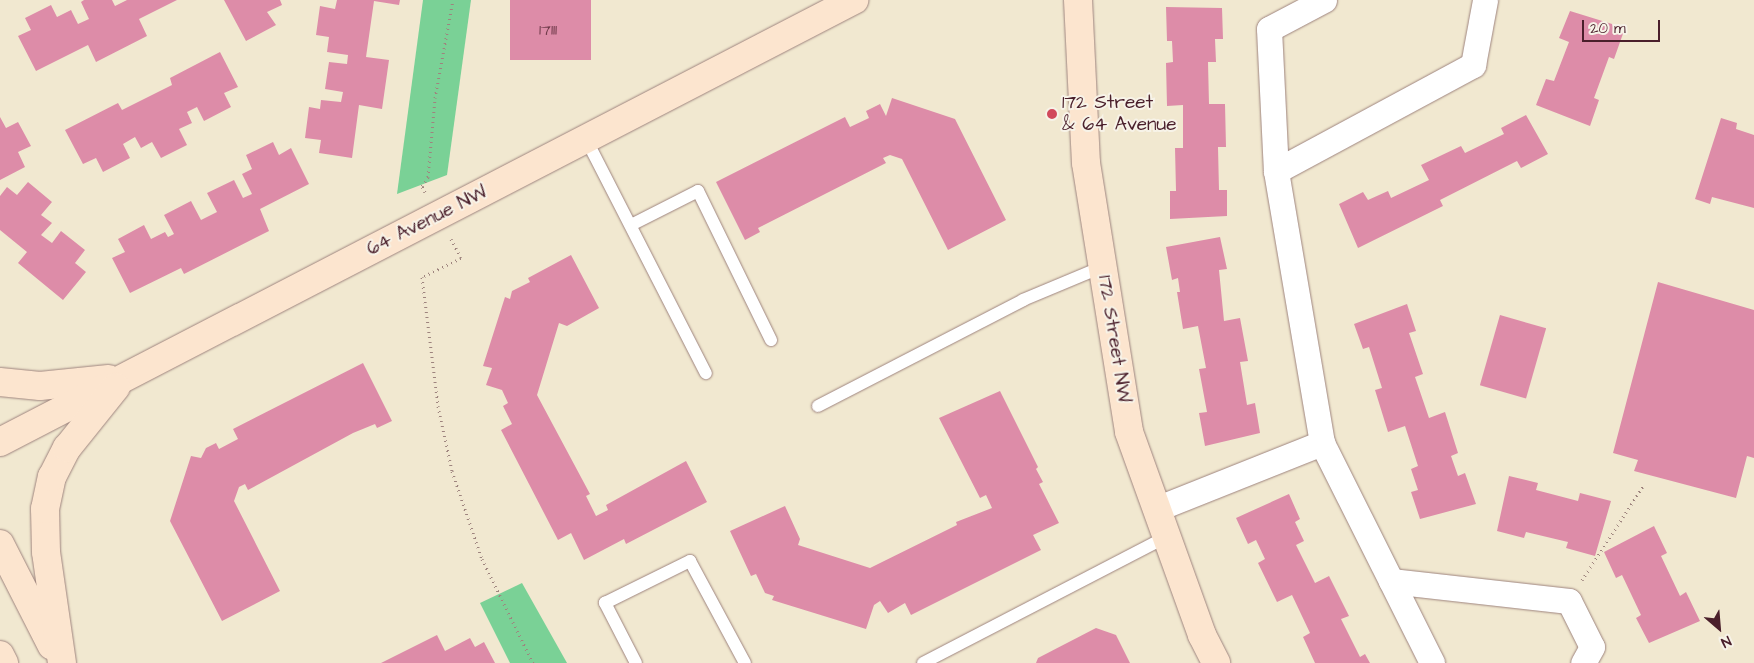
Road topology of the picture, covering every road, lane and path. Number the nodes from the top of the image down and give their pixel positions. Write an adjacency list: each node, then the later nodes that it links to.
1 (453, 0): 8 (path)
2 (854, 0): 6 (street, 64 Avenue NW)
3 (1078, 0): 10 (street, 172 Street NW)
4 (1324, 0): 7 (street)
5 (1485, 0): 7 (street)
6 (586, 139): 8 (street, 64 Avenue NW); 9 (lane)
7 (1276, 172): 17 (street)
8 (438, 216): 13 (street, 64 Avenue NW); 27 (path)
9 (631, 225): 11 (lane); 12 (lane)
10 (1102, 267): 15 (lane); 19 (street, 172 Street NW)
11 (771, 340)
12 (706, 373)
13 (123, 378): 14 (street); 16 (street, 64 Avenue NW); 26 (street)
14 (0, 382)
15 (818, 406)
16 (0, 442)
17 (1322, 443): 19 (street); 22 (street)
18 (1643, 486): 23 (path)
19 (1156, 509): 20 (street, 172 Street NW)
20 (1166, 537): 30 (lane); 31 (street, 172 Street NW)
21 (0, 544): 26 (street)
22 (1391, 581): 23 (street); 32 (street)
23 (1569, 601): 33 (street)
24 (0, 655): 25 (street)
25 (4, 663)
26 (61, 663)
27 (533, 663)
28 (636, 663): 29 (lane)
29 (745, 663)
30 (923, 663)
31 (1216, 663)
32 (1432, 663)
33 (1583, 663)

